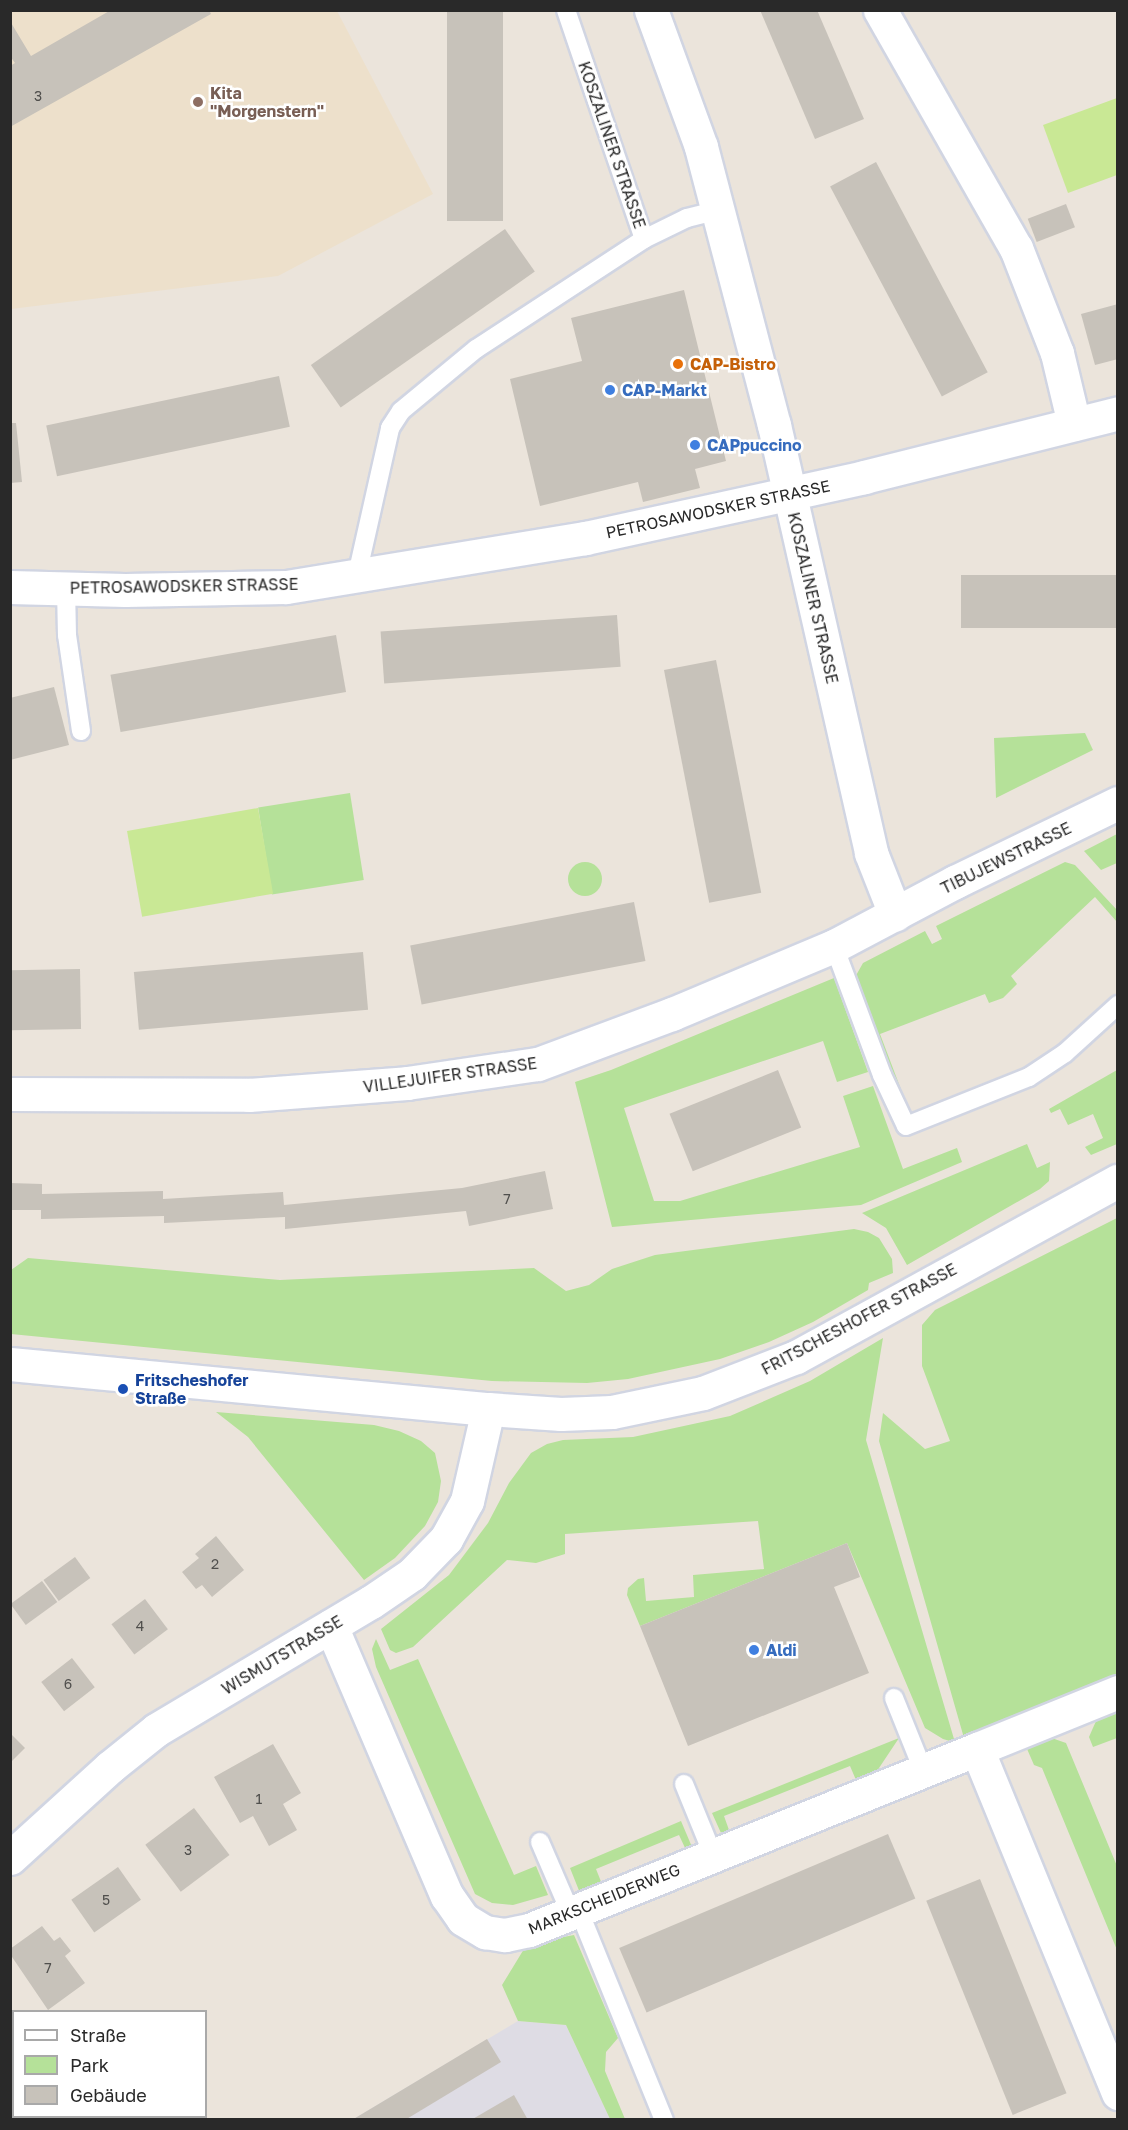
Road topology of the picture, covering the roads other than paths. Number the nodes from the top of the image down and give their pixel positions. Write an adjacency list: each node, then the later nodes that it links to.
1 (566, 10): 5 (lane, KOSZALINER STRASSE)
2 (651, 10): 4 (street, KOSZALINER STRASSE)
3 (880, 10): 7 (street)
4 (718, 210): 5 (lane, KOSZALINER STRASSE); 8 (street, KOSZALINER STRASSE)
5 (644, 239): 9 (lane)
6 (1118, 413): 7 (street, PETROSAWODSKER STRASSE)
7 (1074, 424): 8 (street, PETROSAWODSKER STRASSE)
8 (789, 494): 9 (street, PETROSAWODSKER STRASSE); 14 (street, KOSZALINER STRASSE)
9 (357, 575): 11 (street, PETROSAWODSKER STRASSE)
10 (10, 587): 11 (street, PETROSAWODSKER STRASSE)
11 (66, 588): 12 (lane)
12 (81, 731)
13 (1118, 803): 14 (street, TIBUJEWSTRASSE)
14 (896, 914): 15 (street, VILLEJUIFER STRASSE)
15 (834, 946): 16 (lane); 17 (street, VILLEJUIFER STRASSE)
16 (1118, 1005)
17 (10, 1094)
18 (1118, 1181): 20 (street, FRITSCHESHOFER STRASSE)
19 (10, 1364): 20 (street, FRITSCHESHOFER STRASSE)
20 (488, 1409): 21 (street, WISMUTSTRASSE)
21 (331, 1626): 29 (street, WISMUTSTRASSE); 30 (street, MARKSCHEIDERWEG)
22 (1118, 1692): 24 (street, MARKSCHEIDERWEG)
23 (894, 1698): 25 (lane)
24 (977, 1749): 25 (street, MARKSCHEIDERWEG); 31 (street)
25 (923, 1770): 28 (street, MARKSCHEIDERWEG)
26 (684, 1784): 28 (lane)
27 (540, 1842): 30 (lane)
28 (713, 1855): 30 (street, MARKSCHEIDERWEG)
29 (10, 1858)
30 (575, 1913): 33 (lane)
31 (1108, 2041): 32 (street)
32 (1118, 2093)
33 (664, 2120)

